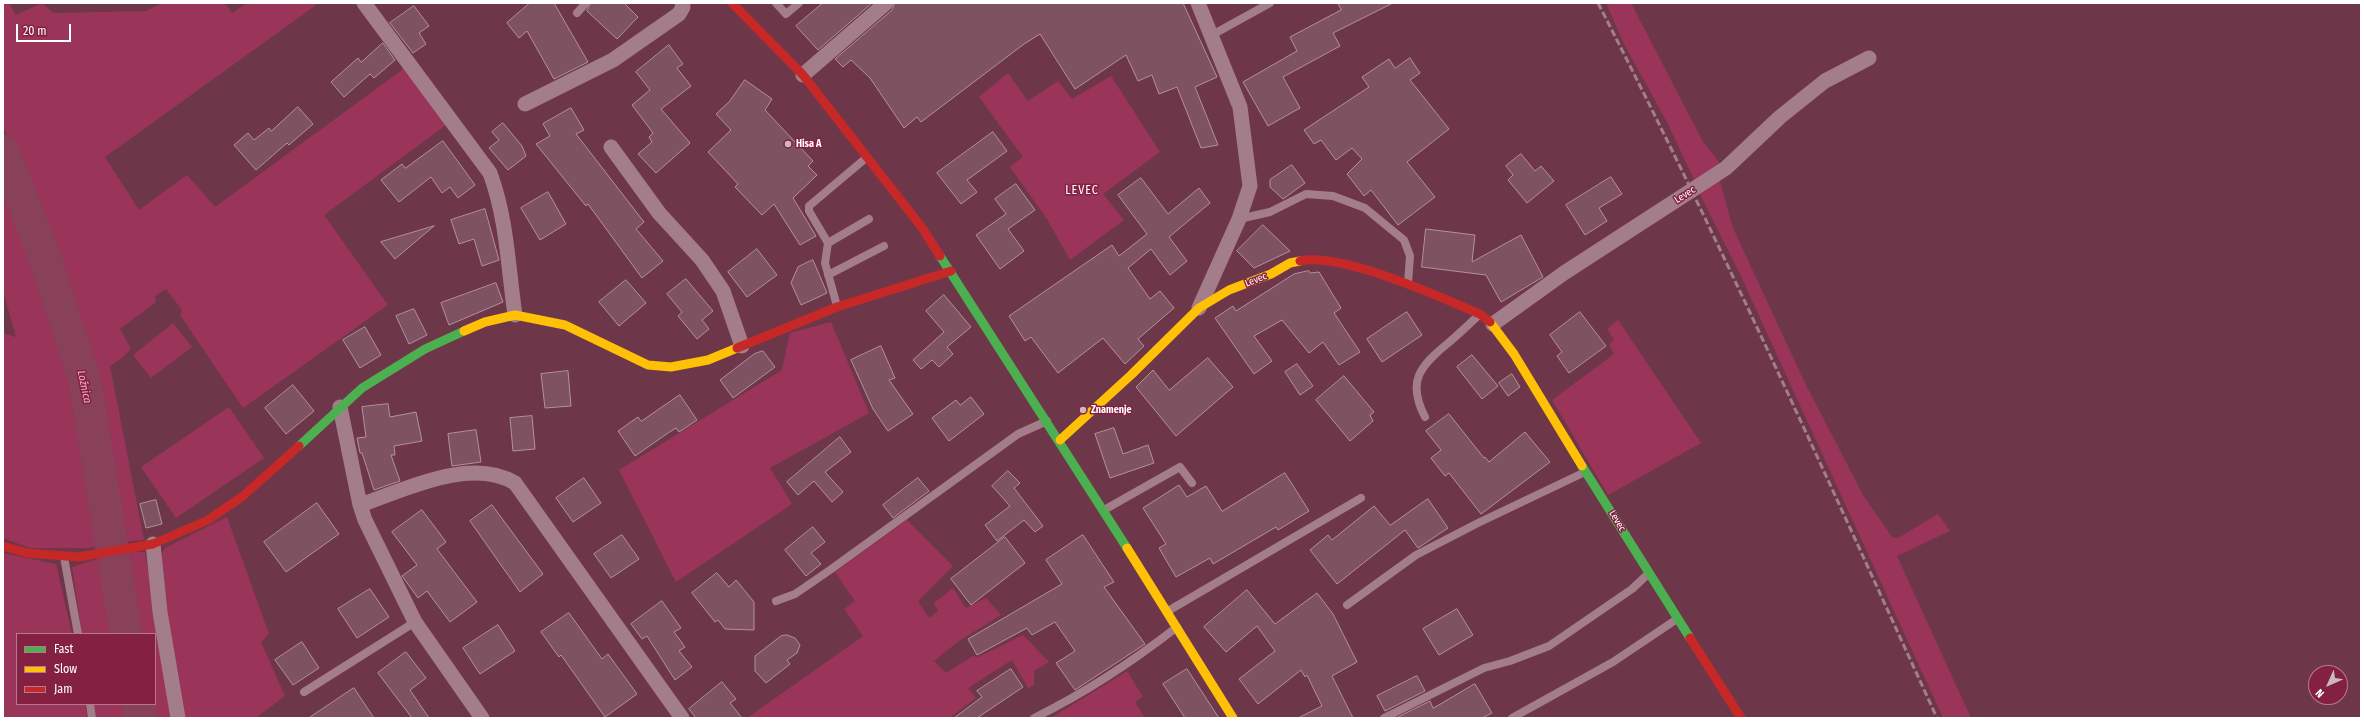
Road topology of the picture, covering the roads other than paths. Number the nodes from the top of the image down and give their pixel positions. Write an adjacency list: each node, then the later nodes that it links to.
1 (364, 3): 27 (street)
2 (586, 3): 10 (lane)
3 (682, 3): 14 (street)
4 (732, 3): 13 (street)
5 (776, 3): 6 (lane)
6 (799, 3)
7 (886, 3): 13 (street)
8 (1198, 3): 11 (street)
9 (1270, 3): 11 (lane)
10 (577, 13)
11 (1212, 35): 18 (street)
12 (1870, 58): 28 (street, Levec)
13 (803, 75): 16 (street)
14 (525, 104)
15 (611, 147): 29 (street)
16 (868, 156): 19 (lane); 21 (street)
17 (869, 219): 19 (lane)
18 (1239, 219): 23 (lane); 25 (street)
19 (828, 243): 22 (lane)
20 (884, 246): 22 (lane)
21 (951, 270): 24 (street); 32 (street)
22 (828, 276): 24 (lane)
23 (1408, 284): 25 (street, Levec); 26 (street, Levec)
24 (837, 307): 29 (street)
25 (1199, 308): 33 (street, Levec)
26 (1480, 314): 28 (street, Levec); 31 (lane)
27 (515, 315): 29 (street); 30 (street)
28 (1493, 324): 34 (street, Levec)
29 (742, 346)
30 (340, 407): 37 (street); 39 (street)
31 (1426, 417)
32 (1048, 421): 33 (street); 43 (lane)
33 (1060, 440): 38 (street)
34 (1587, 470): 42 (street, Levec); 44 (lane)
35 (1192, 483): 38 (lane)
36 (1360, 498): 45 (lane)
37 (360, 506): 47 (street); 55 (street)
38 (1104, 510): 45 (street)
39 (146, 545): 41 (street); 53 (street)
40 (3, 546): 41 (street)
41 (64, 556): 49 (lane)
42 (1648, 574): 46 (street, Levec); 58 (lane)
43 (776, 601)
44 (1347, 605)
45 (1168, 611): 48 (street)
46 (1677, 618): 59 (lane); 60 (street, Levec)
47 (415, 622): 50 (lane); 54 (street)
48 (1178, 627): 56 (lane); 57 (street)
49 (78, 633)
50 (304, 692)
51 (90, 705): 52 (lane)
52 (92, 718)
53 (178, 718)
54 (482, 718)
55 (682, 718)
56 (1034, 718)
57 (1233, 718)
58 (1384, 718)
59 (1512, 718)
60 (1741, 718)

